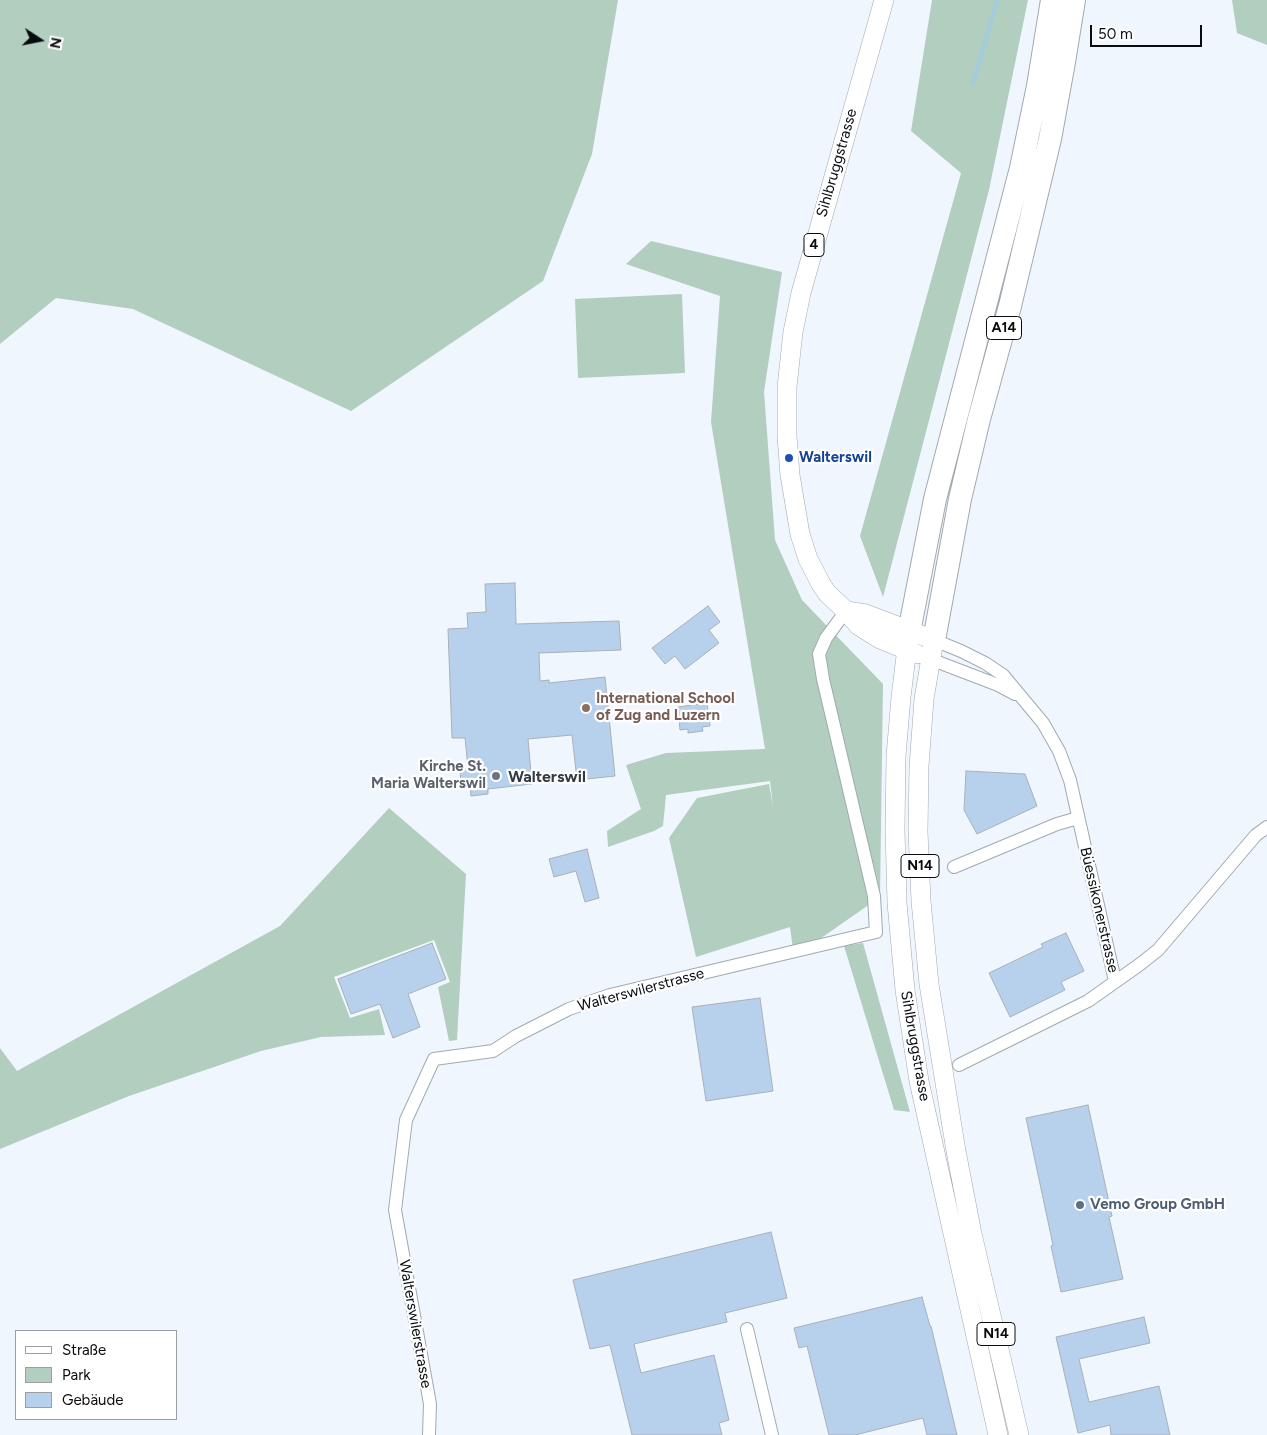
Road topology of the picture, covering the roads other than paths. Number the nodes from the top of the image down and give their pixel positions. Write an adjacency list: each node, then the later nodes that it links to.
1 (884, 0): 4 (main road, Sihlbruggstrasse / 4)
2 (1052, 0): 5 (highway, A14)
3 (1074, 0): 6 (highway, A14)
4 (846, 611): 5 (main road); 14 (street, Walterswilerstrasse)
5 (908, 641): 6 (main road); 16 (main road, Sihlbruggstrasse / N14)
6 (932, 649): 7 (street, Büessikonerstrasse); 7 (street, Büessikonerstrasse); 17 (main road, Sihlbruggstrasse / N14)
7 (1022, 698): 8 (street, Büessikonerstrasse)
8 (1078, 818): 10 (street); 11 (street, Büessikonerstrasse)
9 (1267, 827): 11 (street, Büessikonerstrasse)
10 (954, 867)
11 (1115, 981): 12 (street)
12 (958, 1065)
13 (746, 1329): 15 (street)
14 (429, 1435)
15 (772, 1435)
16 (998, 1435)
17 (1019, 1435)

